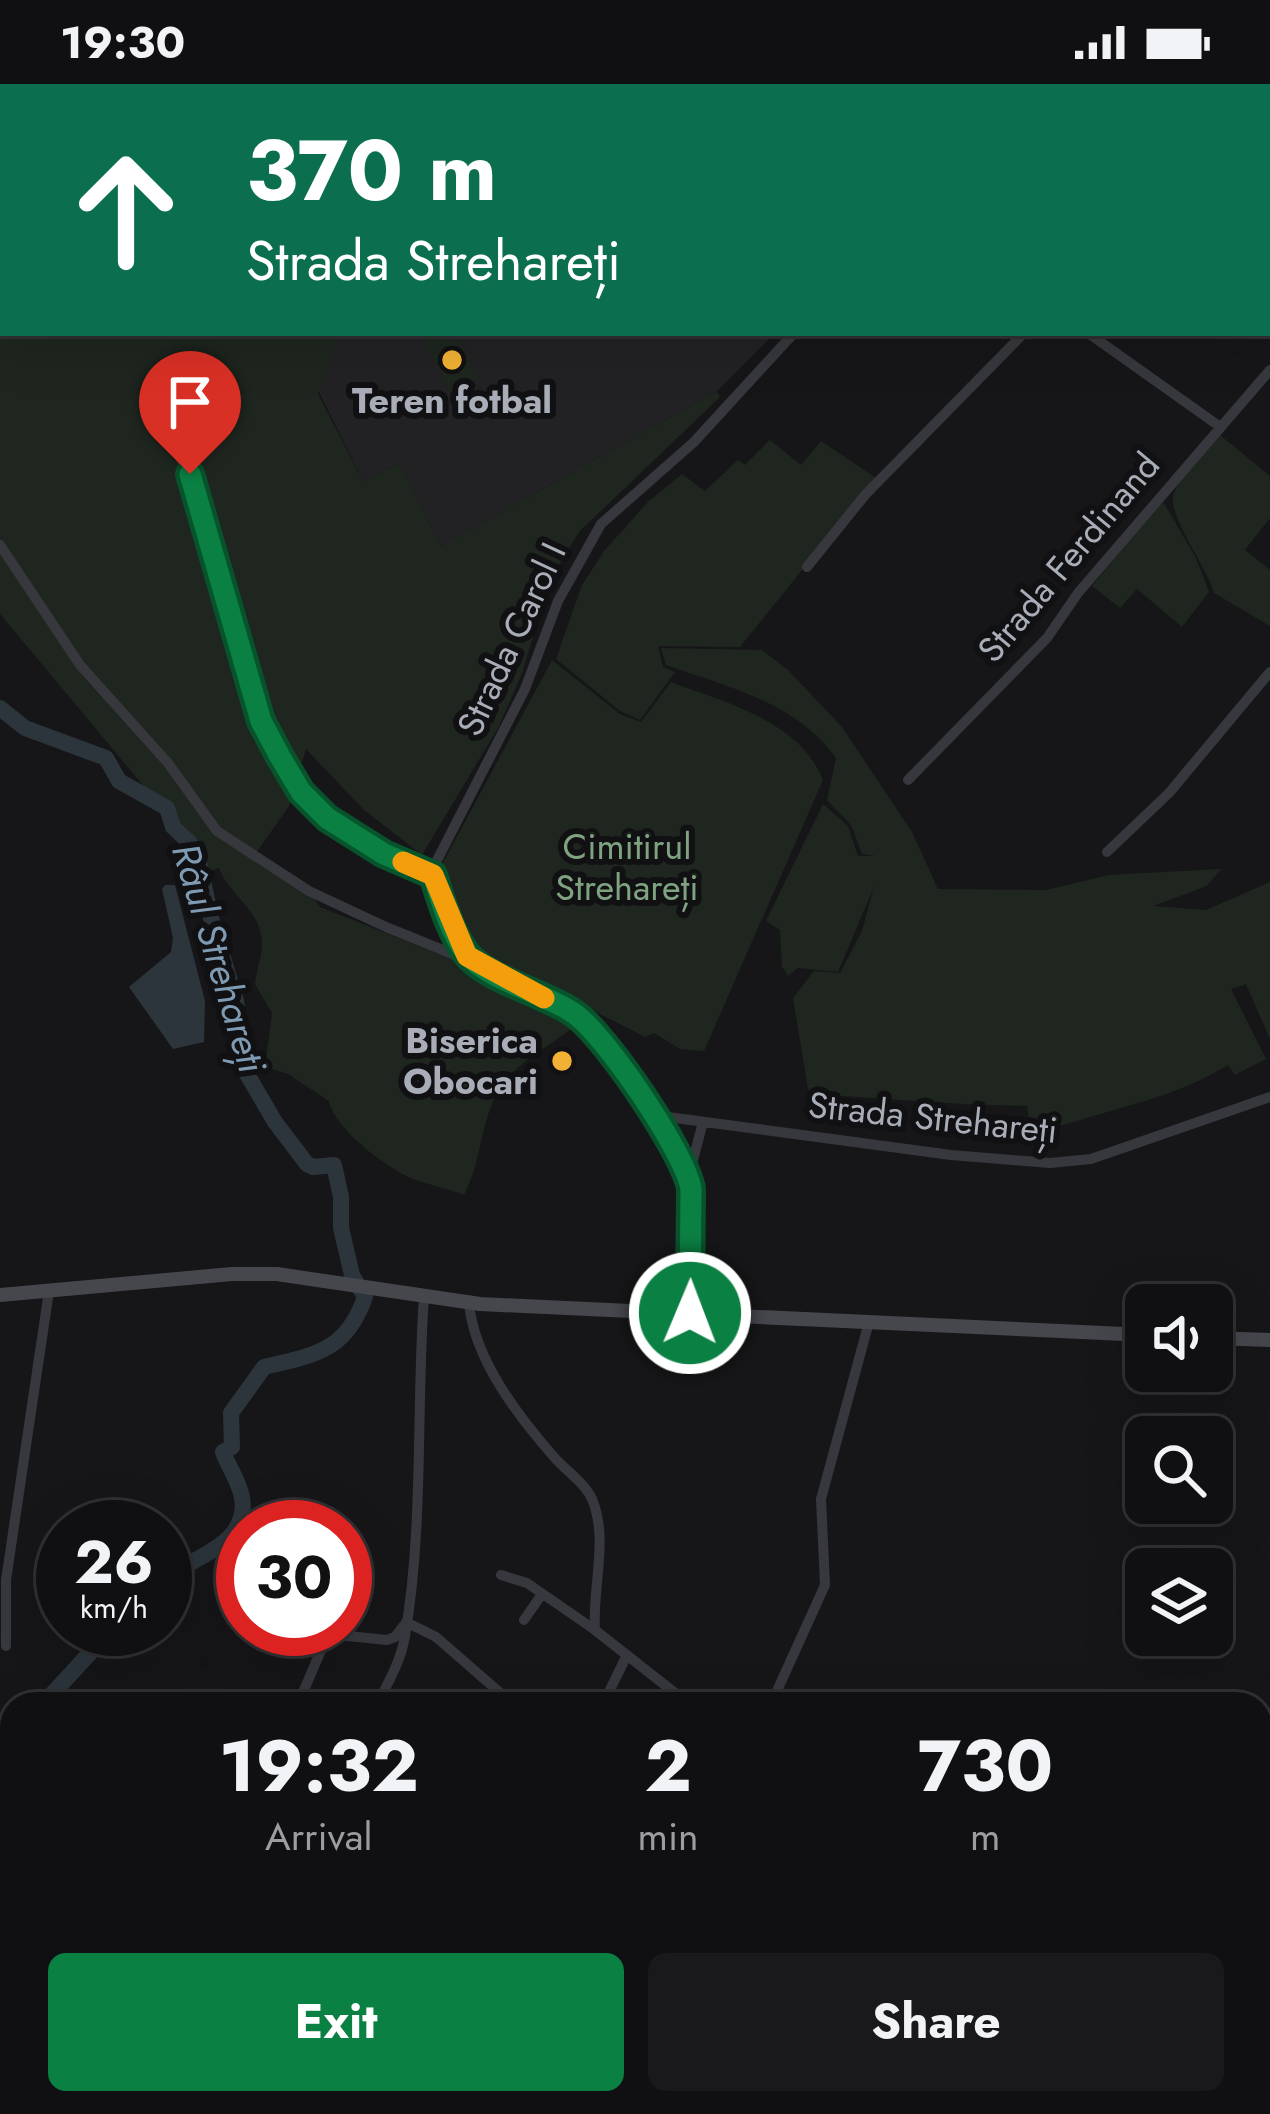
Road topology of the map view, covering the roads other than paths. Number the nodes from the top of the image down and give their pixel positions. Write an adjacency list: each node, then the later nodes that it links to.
1 (791, 336): 12 (street, Strada Carol I)
2 (1021, 336): 8 (street)
3 (1092, 336): 5 (street)
4 (1270, 370): 5 (street, Strada Ferdinand)
5 (1219, 426): 10 (street, Strada Ferdinand)
6 (179, 455): 12 (street)
7 (0, 545): 13 (street)
8 (807, 567)
9 (1270, 672): 11 (street)
10 (908, 779)
11 (1107, 853)
12 (433, 875): 13 (street)
13 (467, 956): 15 (street)
14 (1270, 1097): 16 (street, Strada Strehareți)
15 (653, 1115): 16 (street, Strada Strehareți); 17 (street)
16 (703, 1122): 17 (street)
17 (689, 1175): 22 (street)
18 (49, 1292): 19 (main road); 20 (main road); 32 (street)
19 (0, 1294)
20 (424, 1296): 21 (main road); 30 (street)
21 (469, 1303): 22 (main road); 31 (street)
22 (690, 1313): 23 (main road)
23 (869, 1322): 24 (main road); 40 (street)
24 (1125, 1333)
25 (1233, 1339): 26 (main road)
26 (1270, 1340)
27 (501, 1575): 28 (street)
28 (542, 1594): 29 (street); 31 (street)
29 (524, 1620)
30 (406, 1622): 34 (street); 35 (street); 36 (street)
31 (596, 1630): 33 (street)
32 (6, 1646)
33 (627, 1655): 38 (street); 39 (street)
34 (496, 1690): 37 (street)
35 (303, 1692)
36 (383, 1692)
37 (498, 1692)
38 (610, 1692)
39 (674, 1692)
40 (776, 1692)

